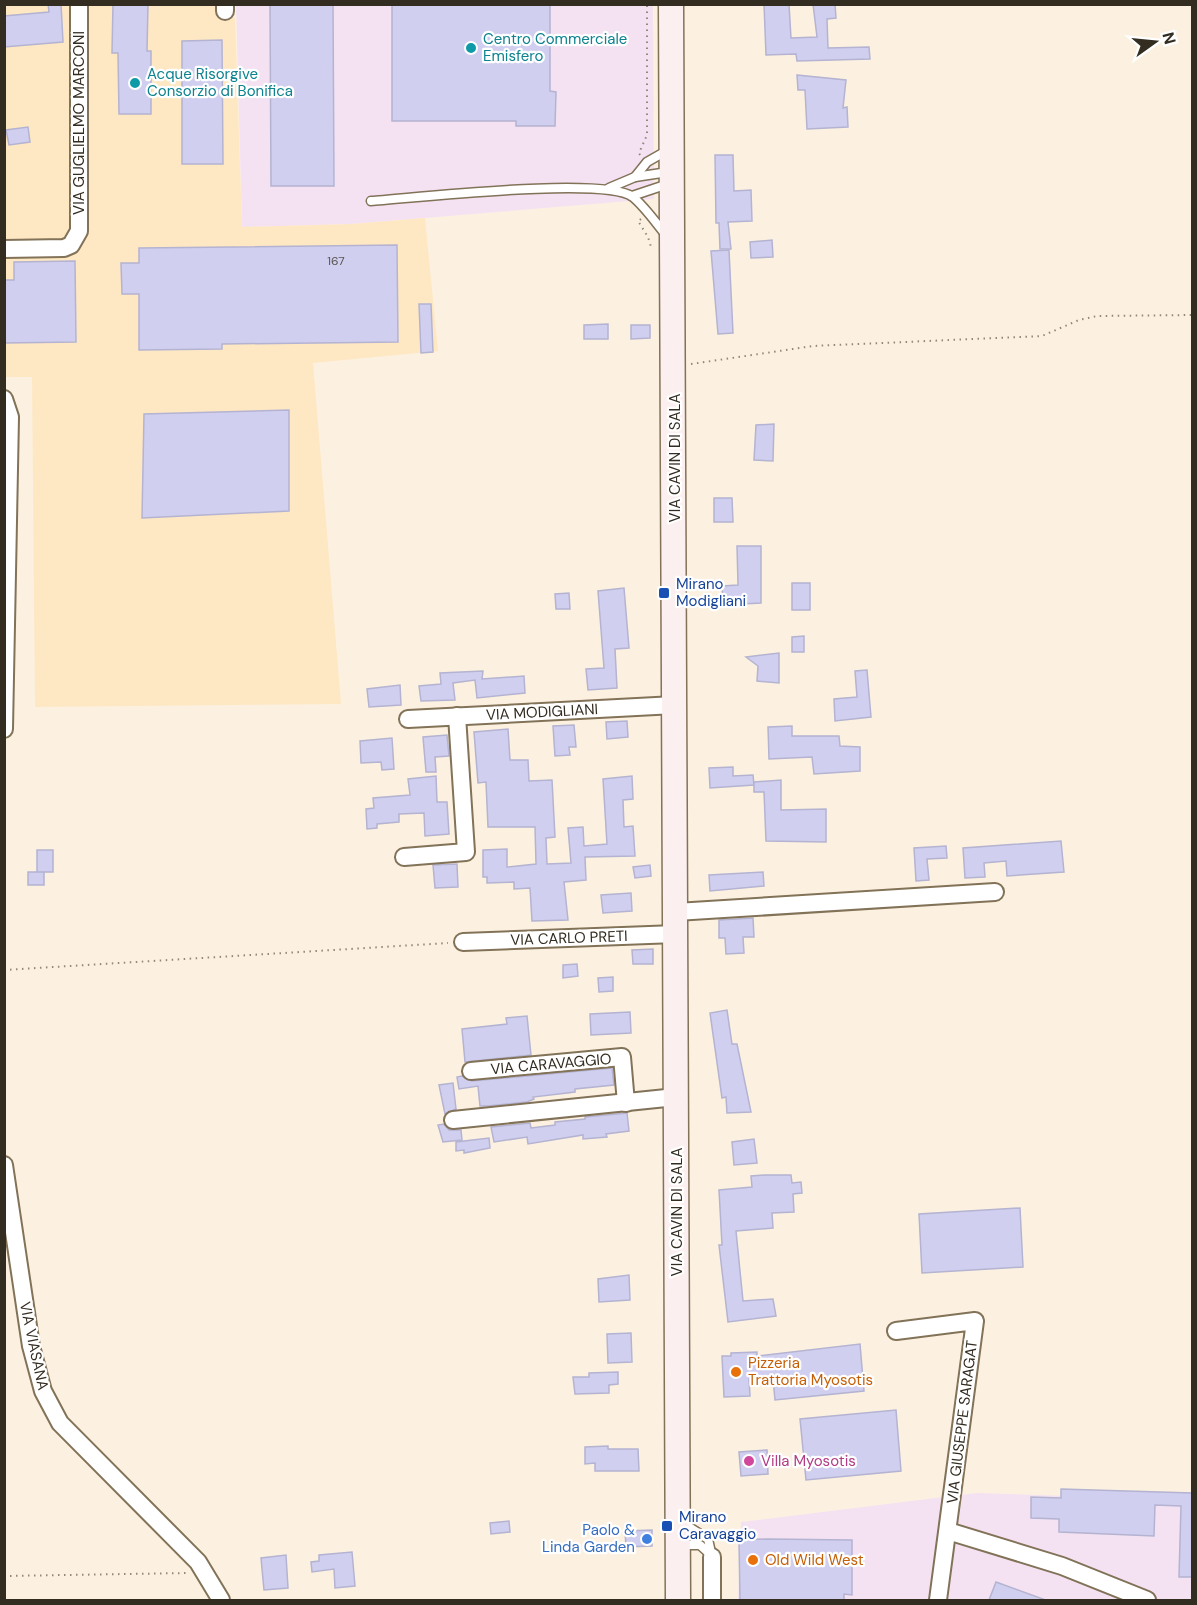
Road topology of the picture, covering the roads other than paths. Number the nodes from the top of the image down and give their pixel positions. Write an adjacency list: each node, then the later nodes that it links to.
1 (79, 4): 9 (street, VIA GUGLIELMO MARCONI)
2 (671, 4): 3 (main road, VIA CAVIN DI SALA)
3 (672, 167): 4 (lane); 4 (lane); 6 (lane); 8 (main road, VIA CAVIN DI SALA)
4 (635, 177): 5 (lane)
5 (609, 188): 6 (lane); 7 (lane)
6 (632, 196): 8 (lane)
7 (371, 201)
8 (671, 241): 11 (main road, VIA CAVIN DI SALA)
9 (4, 249)
10 (4, 399): 14 (street)
11 (675, 705): 12 (street, VIA MODIGLIANI); 17 (main road, VIA CAVIN DI SALA)
12 (457, 716): 13 (street, VIA MODIGLIANI); 15 (street)
13 (408, 719)
14 (4, 729)
15 (404, 857)
16 (995, 892): 17 (street)
17 (676, 923): 18 (street, VIA CARLO PRETI); 20 (main road, VIA CAVIN DI SALA)
18 (463, 942)
19 (471, 1071): 21 (street, VIA CARAVAGGIO)
20 (676, 1097): 21 (street); 25 (main road, VIA CAVIN DI SALA)
21 (626, 1103): 22 (street)
22 (453, 1120)
23 (4, 1165): 29 (street, VIA VIASANA)
24 (896, 1331): 26 (street, VIA GIUSEPPE SARAGAT)
25 (678, 1513): 27 (main road, VIA CAVIN DI SALA); 28 (lane)
26 (948, 1532): 32 (street, VIA GIUSEPPE SARAGAT); 33 (street)
27 (678, 1554): 28 (lane); 30 (main road, VIA CAVIN DI SALA)
28 (712, 1557): 31 (street)
29 (221, 1600)
30 (678, 1600)
31 (712, 1600)
32 (938, 1600)
33 (1147, 1600)

